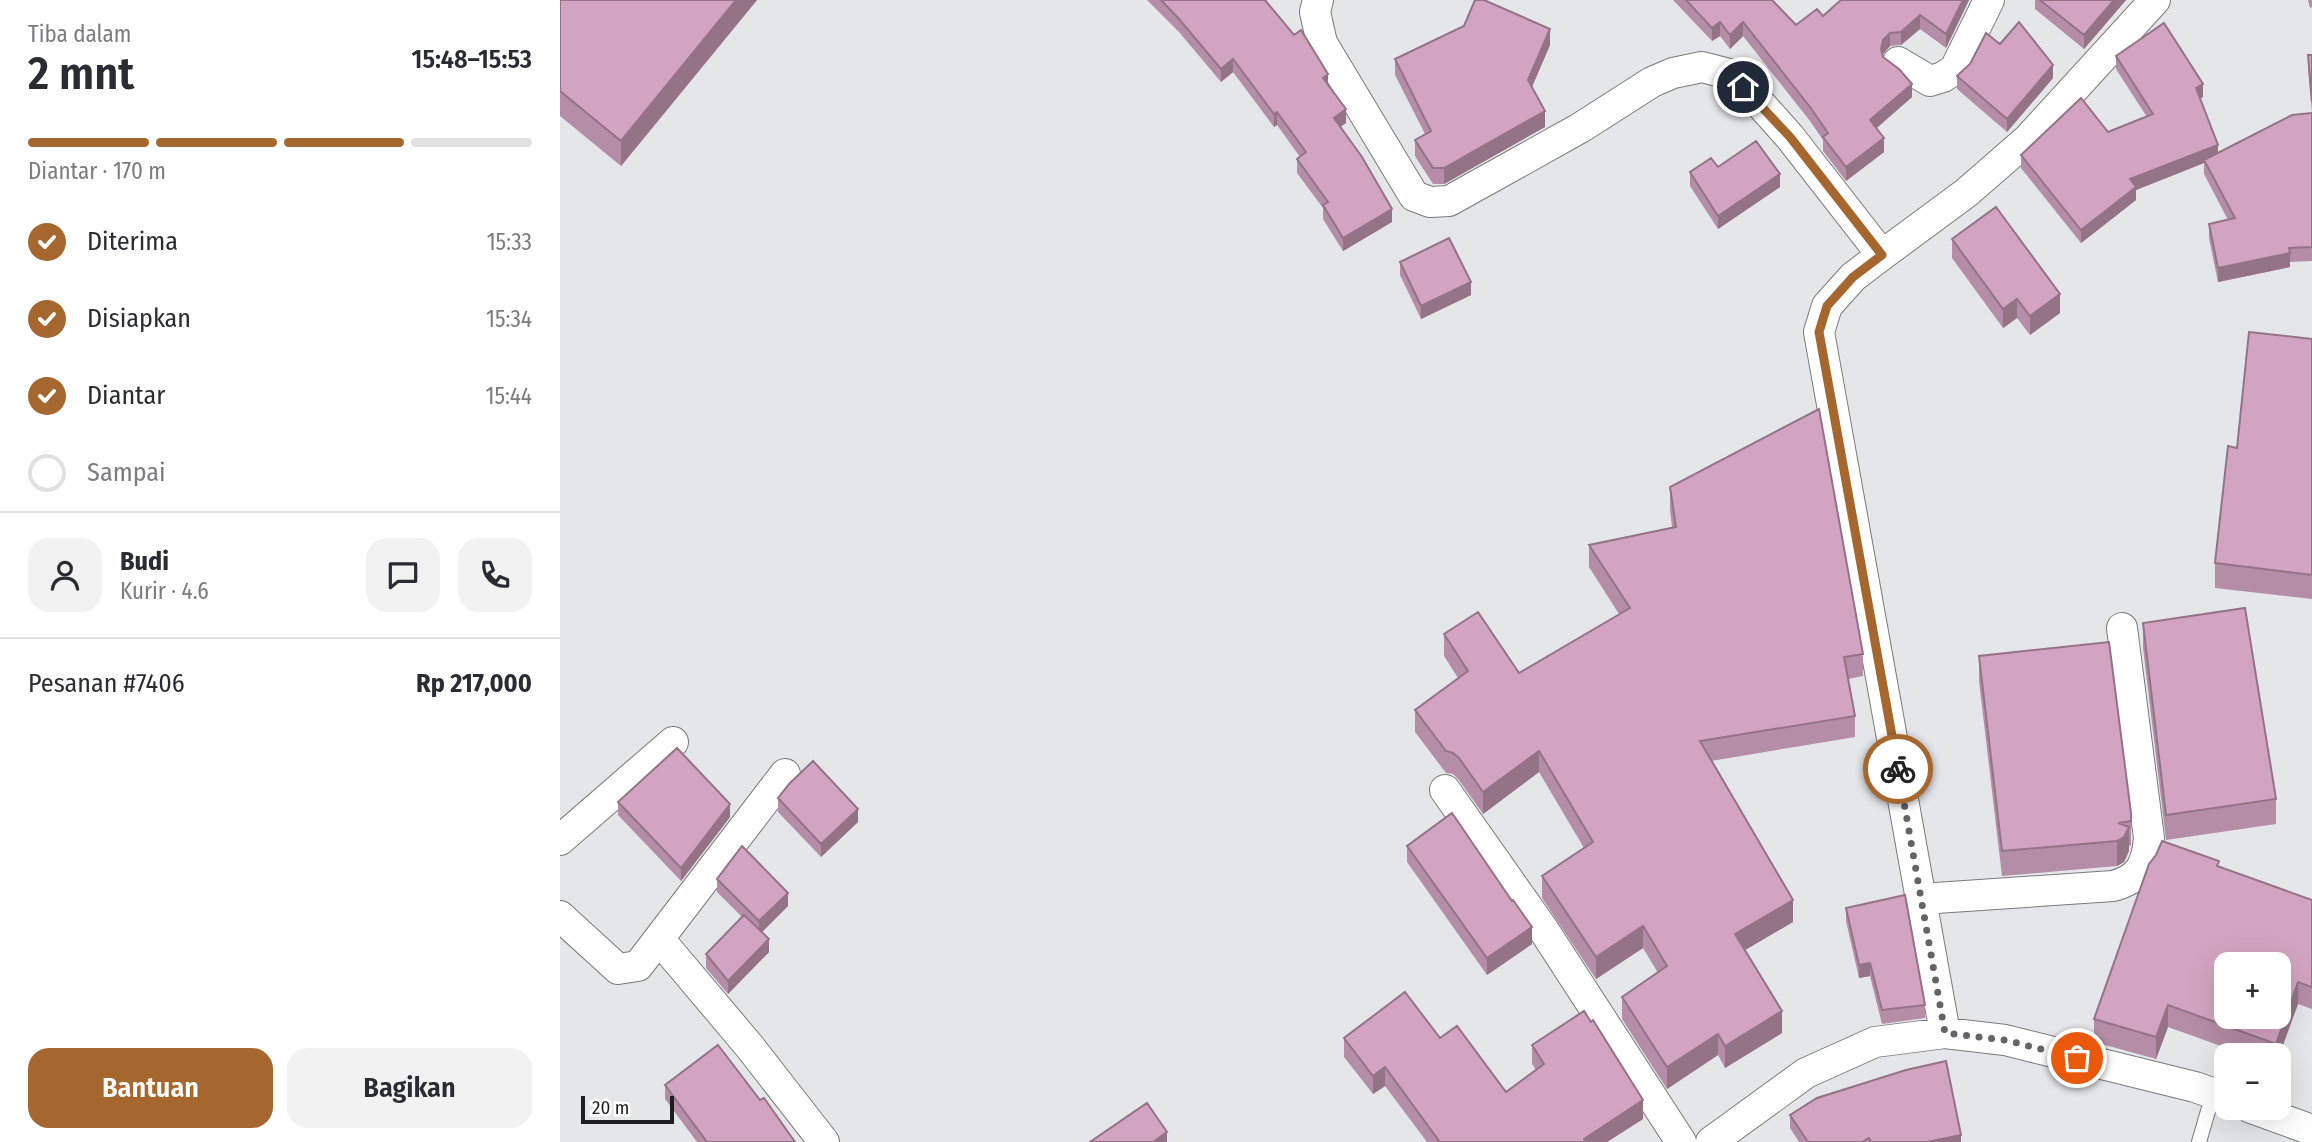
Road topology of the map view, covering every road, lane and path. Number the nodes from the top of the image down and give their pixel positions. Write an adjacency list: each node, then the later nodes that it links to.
1 (1318, 0): 5 (street)
2 (1989, 0): 4 (street)
3 (2155, 0): 5 (street)
4 (1898, 62)
5 (1882, 255): 11 (street)
6 (2122, 628): 11 (street)
7 (673, 742): 10 (street)
8 (785, 774): 13 (street)
9 (1445, 790): 20 (street)
10 (560, 840)
11 (1921, 899): 14 (street)
12 (560, 916): 13 (street)
13 (659, 939): 19 (street)
14 (1945, 1033): 15 (street); 21 (street)
15 (2214, 1094)
16 (2214, 1109): 22 (lane)
17 (2284, 1120): 18 (street)
18 (2312, 1130)
19 (824, 1142)
20 (1681, 1142)
21 (1711, 1142)
22 (2199, 1142)

